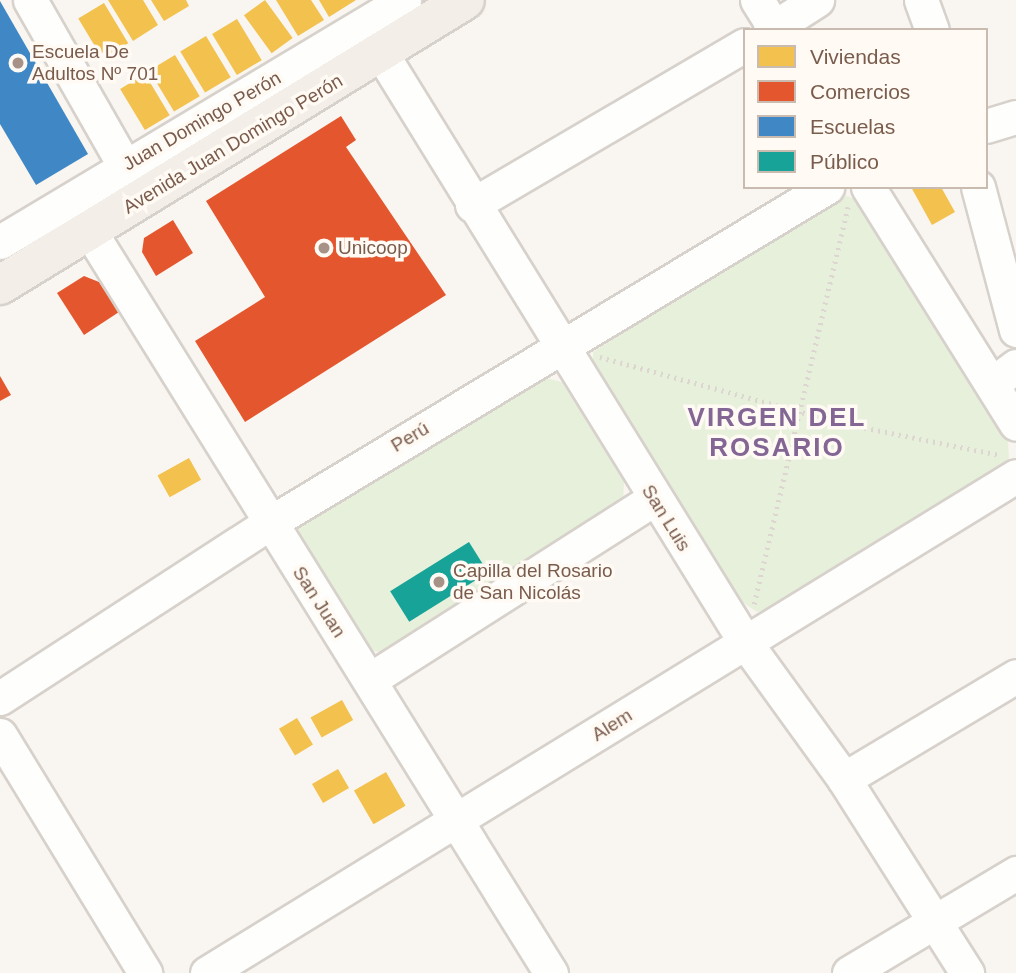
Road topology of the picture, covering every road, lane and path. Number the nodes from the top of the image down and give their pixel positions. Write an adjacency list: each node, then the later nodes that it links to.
1 (404, 0): 10 (street, Juan Domingo Perón)
2 (465, 0): 9 (main road, Avenida Juan Domingo Perón)
3 (817, 0): 6 (street)
4 (922, 0): 7 (street)
5 (43, 5): 13 (street)
6 (769, 22)
7 (931, 28)
8 (743, 46): 17 (street)
9 (381, 53): 10 (main road, Avenida Juan Domingo Perón); 17 (street, San Luis)
10 (341, 60): 13 (street, Juan Domingo Perón); 16 (main road, Avenida Juan Domingo Perón)
11 (1016, 117): 12 (street)
12 (988, 125)
13 (128, 163): 16 (street); 18 (street, Juan Domingo Perón)
14 (979, 189): 21 (street)
15 (848, 192): 22 (street, Perú); 23 (street); 24 (path)
16 (140, 200): 18 (main road, Avenida Juan Domingo Perón)
17 (472, 205): 22 (street, San Luis)
18 (82, 213): 19 (street, Juan Domingo Perón); 20 (main road, Avenida Juan Domingo Perón); 28 (street, San Juan)
19 (0, 242)
20 (0, 285)
21 (1016, 330)
22 (559, 346): 24 (path); 27 (street, San Luis); 28 (street, Perú)
23 (1004, 375): 25 (street)
24 (802, 412): 26 (path); 29 (path)
25 (1016, 424)
26 (1010, 466): 29 (street, Alem)
27 (654, 499): 29 (street, San Luis); 31 (street)
28 (268, 524): 31 (street, San Juan); 32 (street, Perú)
29 (745, 642): 34 (street, San Luis); 35 (street, Alem)
30 (1016, 676): 34 (street)
31 (371, 679): 35 (street, San Juan)
32 (0, 698)
33 (0, 735): 38 (street)
34 (844, 779): 37 (street, San Luis)
35 (458, 820): 39 (street, Alem); 40 (street, San Juan)
36 (1016, 873): 37 (street)
37 (936, 920): 41 (street); 42 (street, San Luis)
38 (145, 973)
39 (207, 973)
40 (551, 973)
41 (849, 973)
42 (967, 973)

